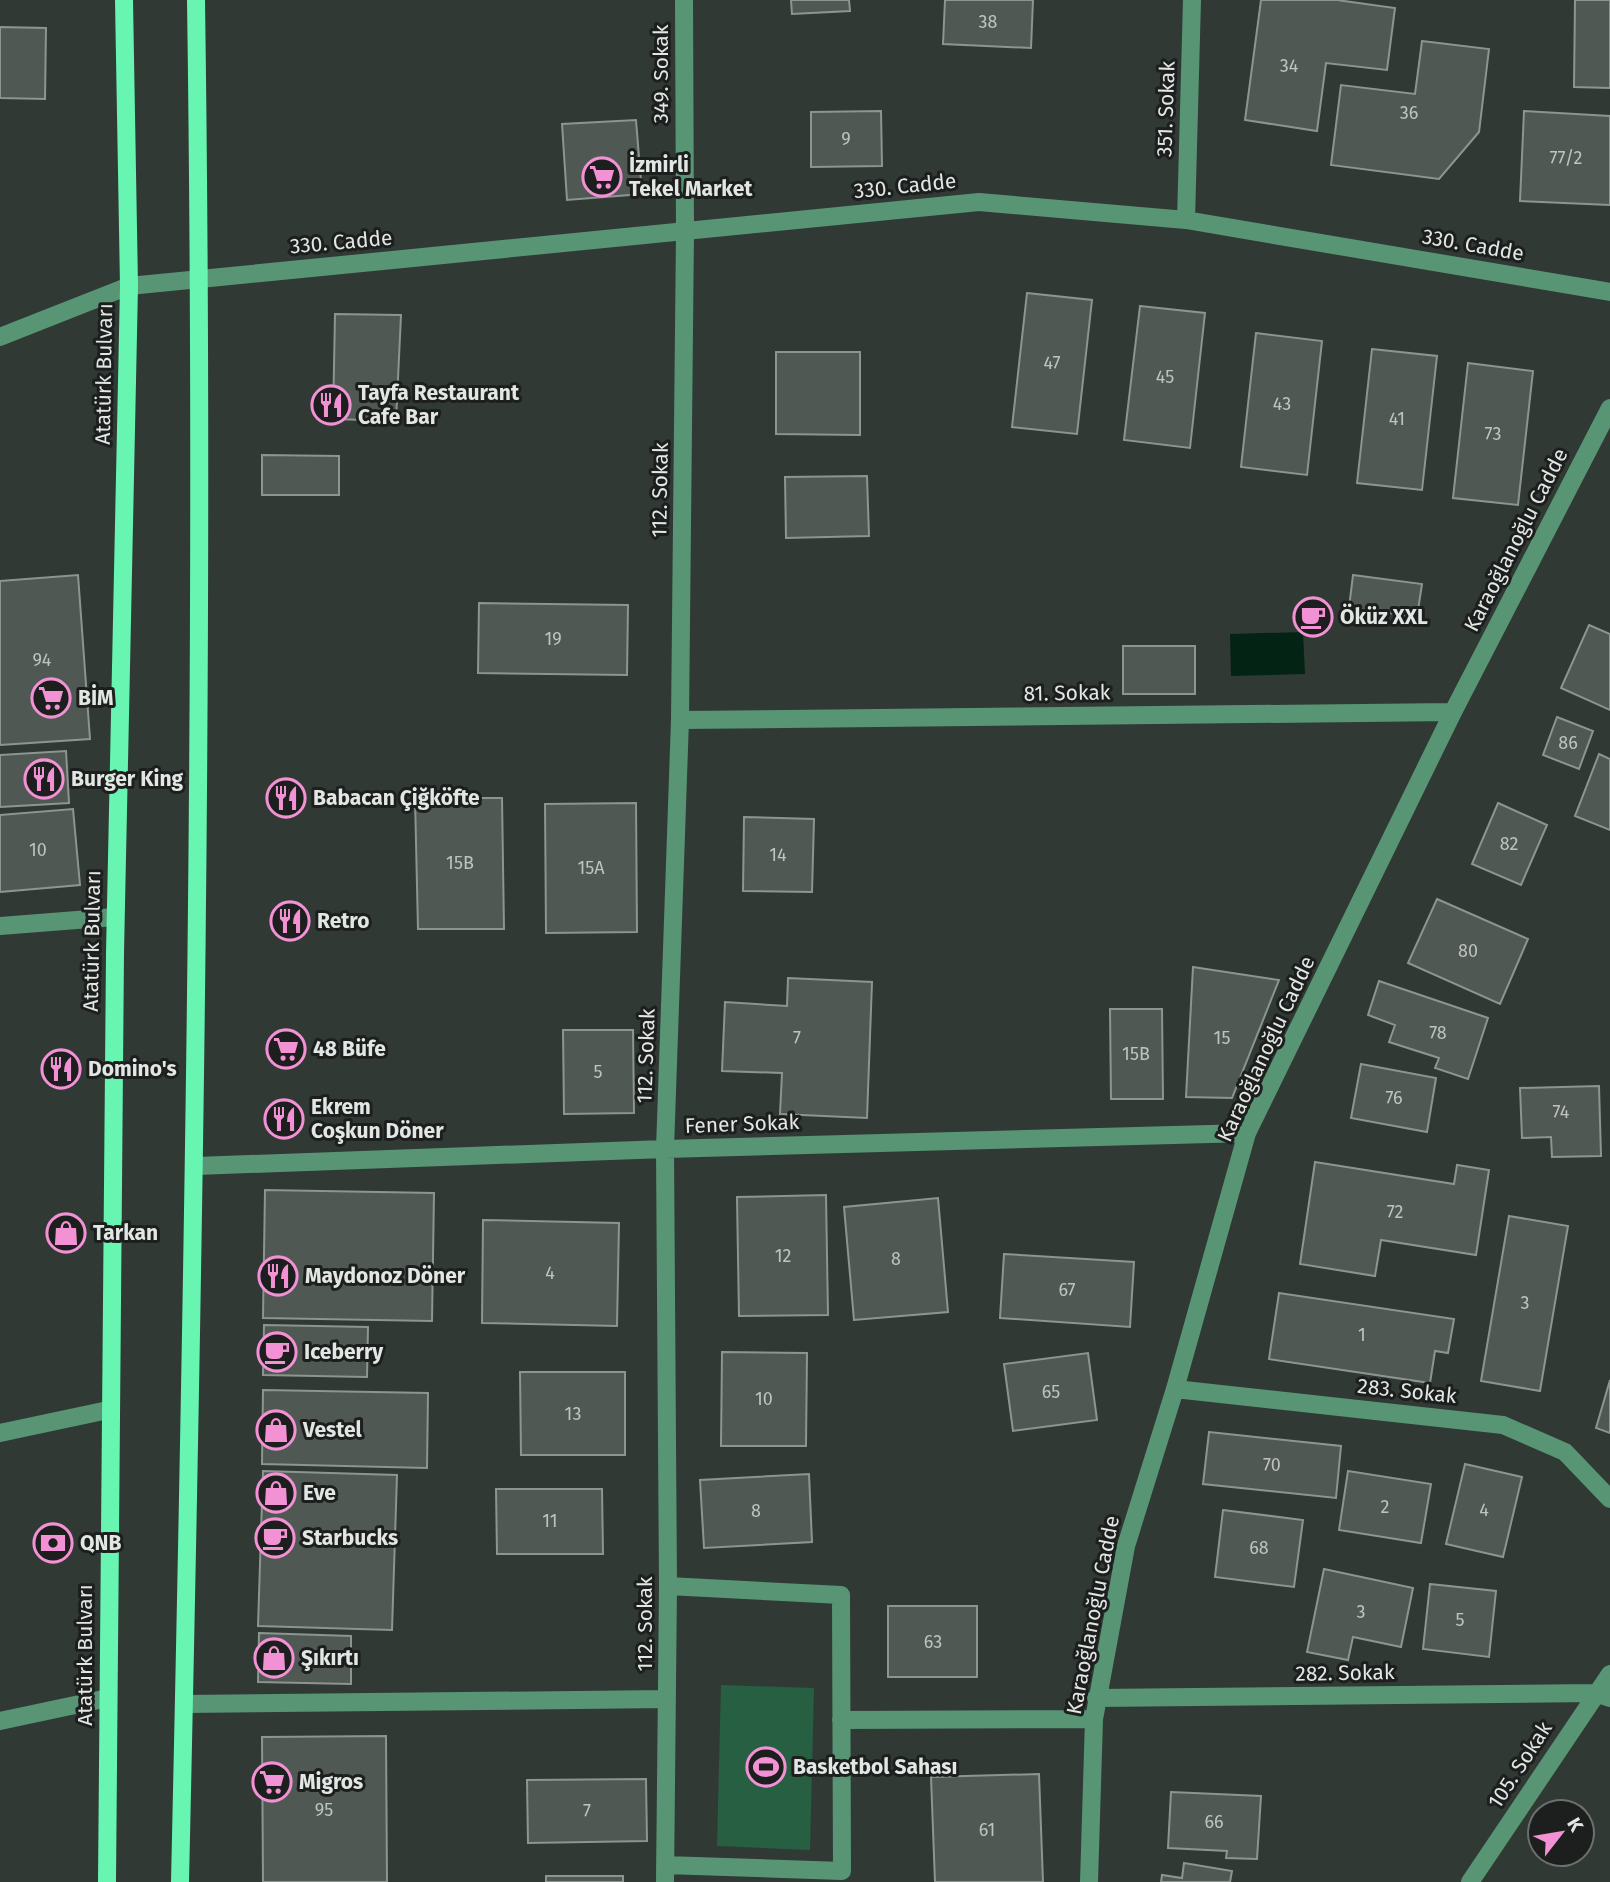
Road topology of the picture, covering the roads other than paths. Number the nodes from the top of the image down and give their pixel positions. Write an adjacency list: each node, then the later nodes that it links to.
1 (124, 0): 8 (main road, Atatürk Bulvarı)
2 (197, 0): 7 (main road)
3 (684, 0): 6 (street, 349. Sokak)
4 (1192, 0): 5 (street, 351. Sokak)
5 (1186, 220): 6 (street, 330. Cadde); 9 (street, 330. Cadde)
6 (685, 232): 7 (street, 330. Cadde); 13 (street, 112. Sokak)
7 (200, 278): 8 (street, 330. Cadde); 18 (main road)
8 (129, 286): 10 (street, 330. Cadde); 14 (main road, Atatürk Bulvarı)
9 (1610, 292)
10 (0, 337)
11 (1610, 408): 12 (street, Karaoğlanoğlu Cadde)
12 (1453, 712): 13 (street, 81. Sokak); 16 (street, Karaoğlanoğlu Cadde)
13 (680, 720): 17 (street, 112. Sokak)
14 (115, 917): 15 (street); 20 (main road, Atatürk Bulvarı)
15 (0, 926)
16 (1247, 1132): 17 (street, Fener Sokak); 19 (street, Karaoğlanoğlu Cadde)
17 (666, 1149): 18 (street, Fener Sokak); 23 (street, 112. Sokak)
18 (196, 1167): 29 (main road)
19 (1175, 1389): 22 (street, 283. Sokak); 27 (street, Karaoğlanoğlu Cadde)
20 (108, 1410): 21 (street); 26 (main road, Atatürk Bulvarı)
21 (0, 1433)
22 (1610, 1499)
23 (668, 1586): 28 (street, 112. Sokak); 31 (street)
24 (1610, 1674): 25 (street, 105. Sokak)
25 (1602, 1696): 27 (street, 282. Sokak); 37 (street, 105. Sokak)
26 (108, 1698): 32 (street); 34 (main road, Atatürk Bulvarı)
27 (1096, 1698): 30 (street, Karaoğlanoğlu Cadde)
28 (667, 1699): 29 (street); 33 (street, 112. Sokak)
29 (184, 1704): 35 (main road)
30 (1094, 1718): 31 (street); 36 (street, Karaoğlanoğlu Cadde)
31 (841, 1720): 33 (street)
32 (0, 1721)
33 (665, 1874)
34 (107, 1882)
35 (180, 1882)
36 (1089, 1882)
37 (1470, 1882)

